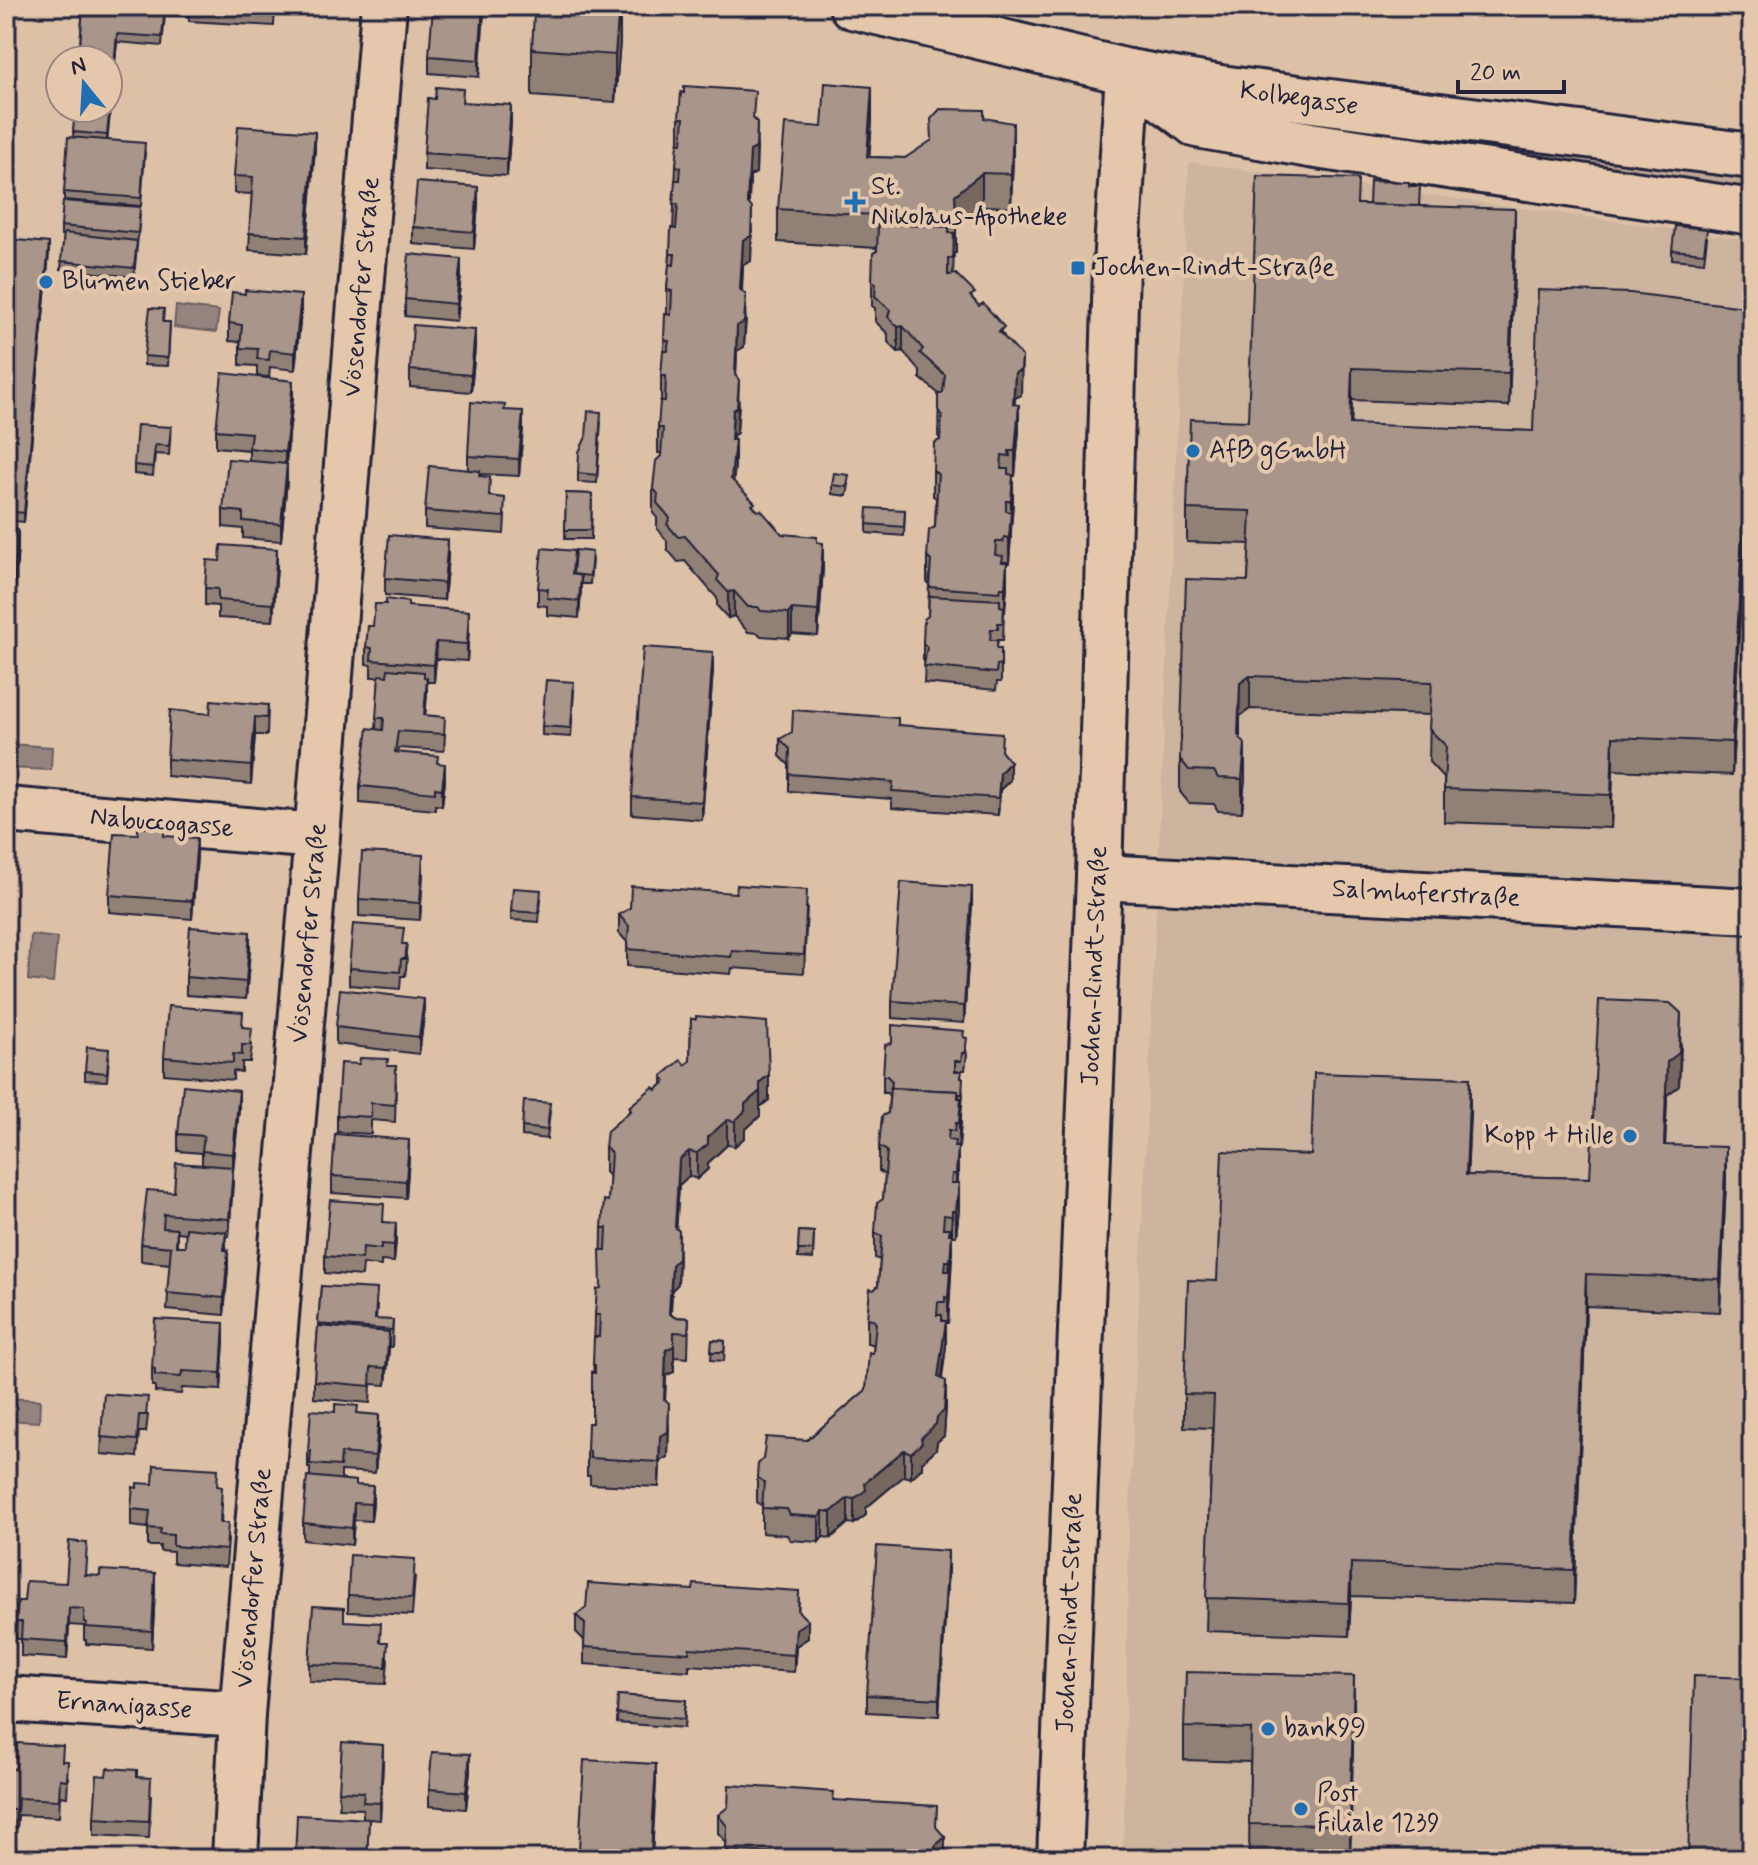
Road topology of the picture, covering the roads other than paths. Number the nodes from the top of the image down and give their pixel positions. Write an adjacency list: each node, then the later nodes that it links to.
1 (384, 6): 7 (street, Vösendorfer Straße)
2 (852, 6): 3 (street, Kolbegasse)
3 (1128, 72): 4 (street, Kolbegasse); 5 (street); 8 (street, Jochen-Rindt-Straße)
4 (1752, 156)
5 (1752, 212)
6 (6, 810): 7 (street, Nabuccogasse)
7 (317, 836): 11 (street, Vösendorfer Straße)
8 (1099, 877): 9 (street, Salmhoferstraße); 13 (street, Jochen-Rindt-Straße)
9 (1752, 911)
10 (6, 1699): 11 (street, Ernanigasse)
11 (242, 1714): 12 (street, Vösendorfer Straße)
12 (235, 1859)
13 (1060, 1859)

